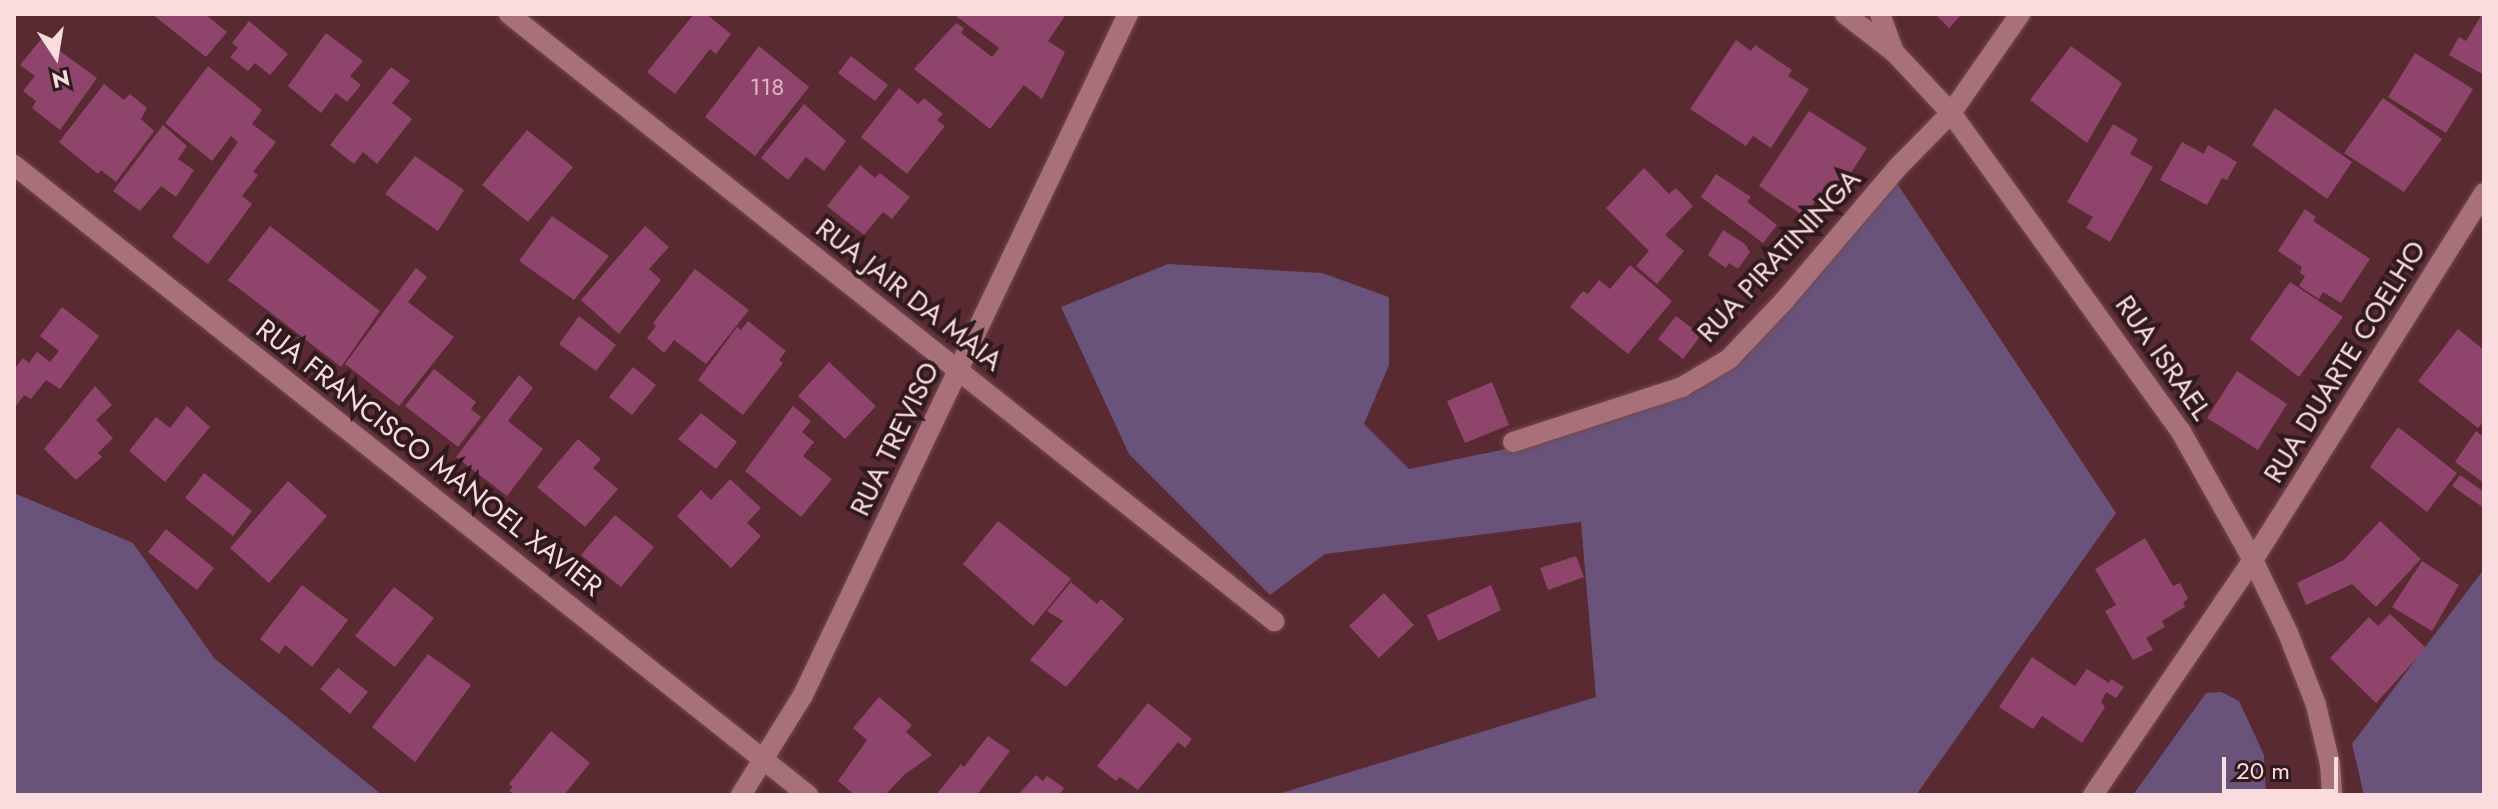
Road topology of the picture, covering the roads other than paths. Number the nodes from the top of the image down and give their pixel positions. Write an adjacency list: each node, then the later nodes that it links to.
1 (509, 14): 10 (street, RUA JAIR DA MAIA)
2 (1128, 14): 10 (street, RUA TREVISO)
3 (1845, 14): 6 (street, RUA ISRAEL)
4 (1880, 14): 6 (street)
5 (2020, 14): 7 (street, RUA PIRATININGA)
6 (1894, 52): 7 (street, RUA ISRAEL)
7 (1951, 113): 11 (street, RUA PIRATININGA); 12 (street, RUA ISRAEL)
8 (14, 165): 14 (street, RUA FRANCISCO MANOEL XAVIER)
9 (2484, 193): 12 (street, RUA DUARTE COELHO)
10 (959, 371): 13 (street, RUA JAIR DA MAIA); 14 (street, RUA TREVISO)
11 (1513, 442)
12 (2253, 560): 17 (street, RUA DUARTE COELHO); 18 (street, RUA ISRAEL)
13 (1274, 621)
14 (764, 760): 15 (street, RUA TREVISO); 16 (street, RUA FRANCISCO MANOEL XAVIER)
15 (741, 795)
16 (808, 795)
17 (2093, 795)
18 (2332, 795)

